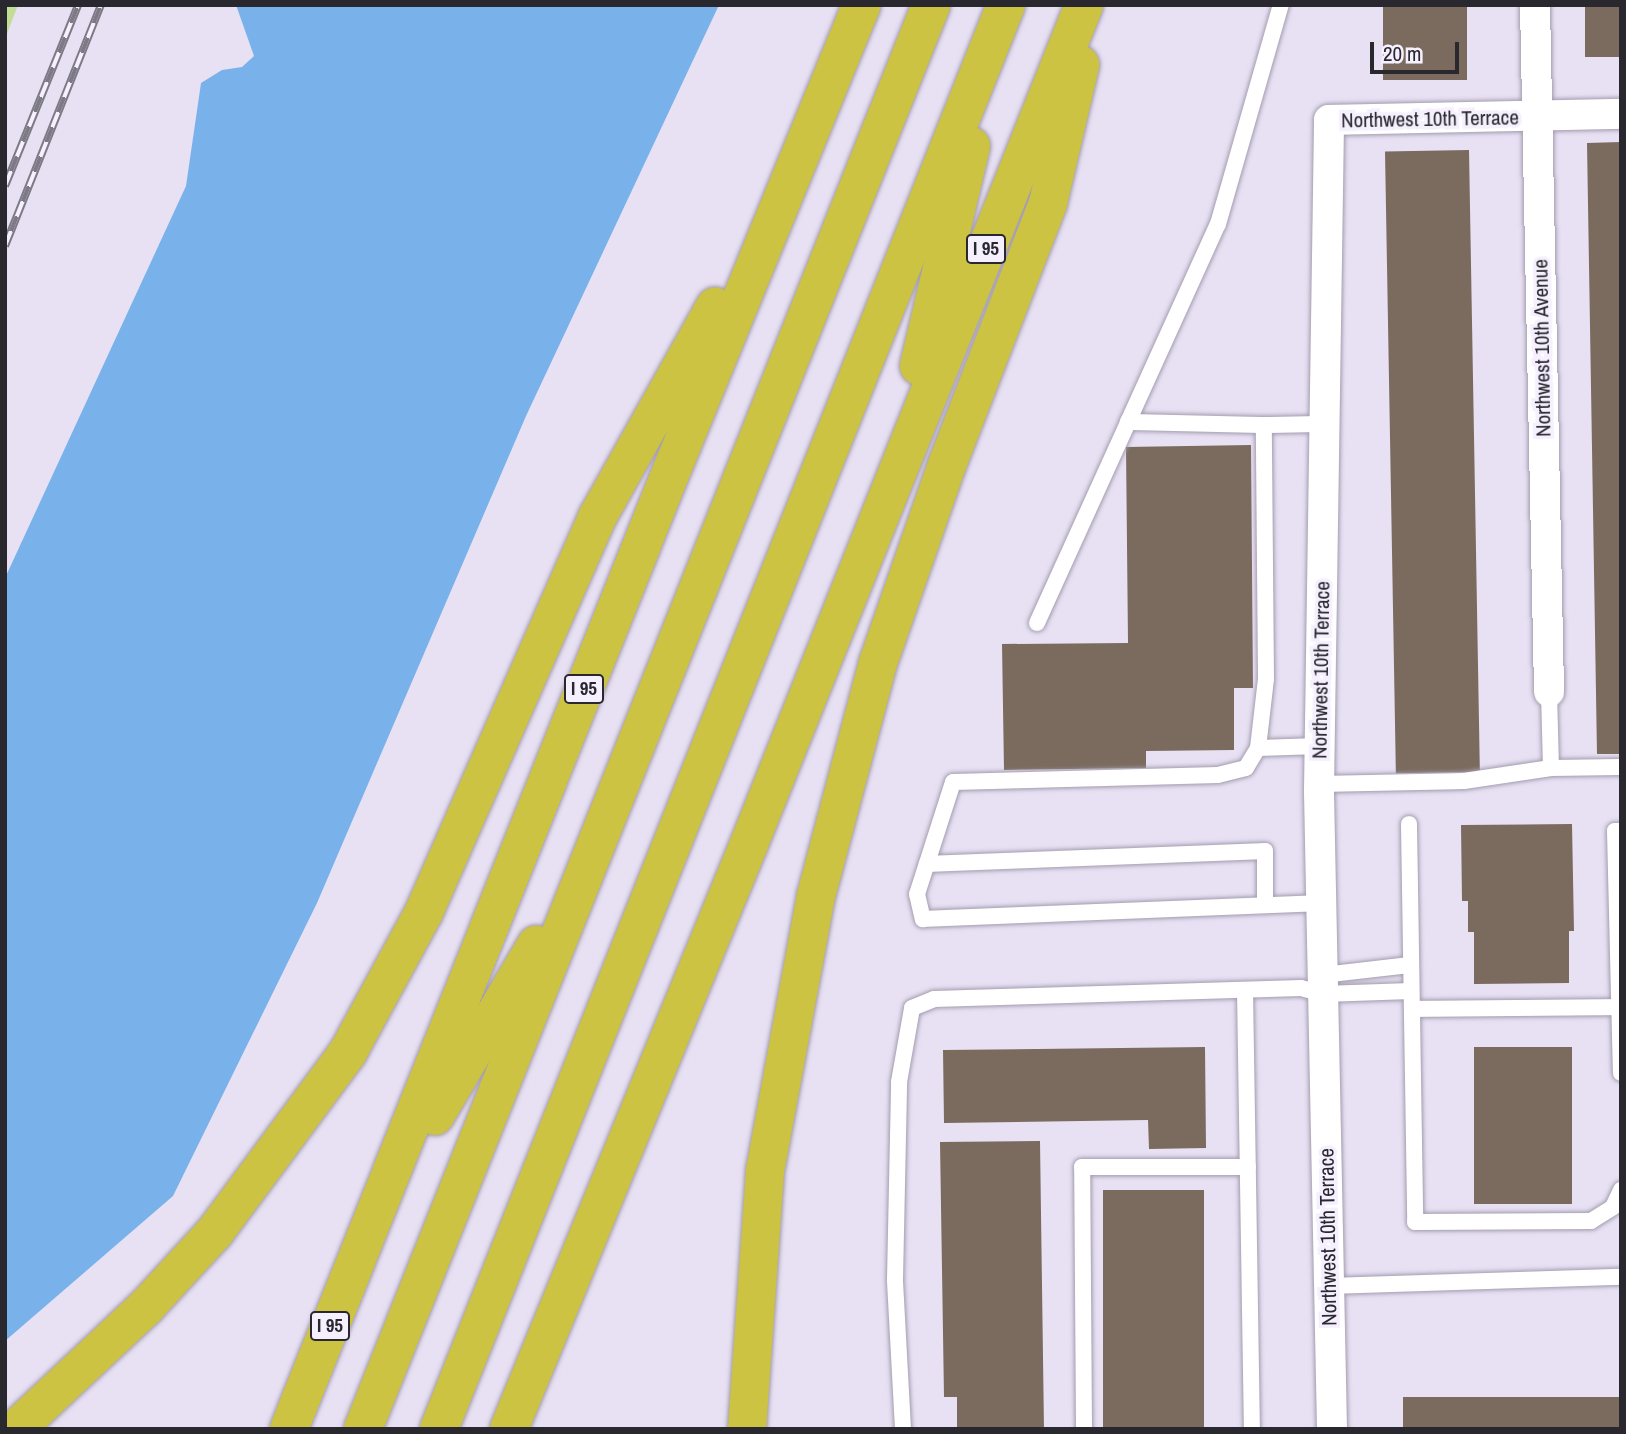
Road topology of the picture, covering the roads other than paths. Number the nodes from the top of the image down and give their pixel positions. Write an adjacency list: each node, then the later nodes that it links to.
1 (862, 5): 10 (highway, I 95)
2 (931, 5): 24 (highway)
3 (1084, 5): 14 (highway, I 95)
4 (1094, 5): 47 (highway)
5 (1281, 5): 11 (lane)
6 (1535, 5): 9 (street, Northwest 10th Avenue)
7 (1004, 11): 14 (highway); 45 (highway)
8 (1621, 114): 9 (street)
9 (1538, 117): 12 (street, Northwest 10th Terrace); 16 (street, Northwest 10th Avenue)
10 (800, 156): 37 (highway, I 95); 40 (highway)
11 (1128, 422): 13 (lane); 15 (lane)
12 (1324, 424): 13 (lane); 17 (street, Northwest 10th Terrace)
13 (1264, 425): 18 (lane)
14 (889, 493): 46 (highway, I 95)
15 (1037, 624)
16 (1549, 692): 20 (lane)
17 (1320, 746): 18 (lane); 21 (street, Northwest 10th Terrace)
18 (1258, 748): 25 (lane)
19 (1621, 767): 20 (lane)
20 (1551, 768): 21 (lane)
21 (1319, 783): 26 (street, Northwest 10th Terrace)
22 (1409, 824): 28 (lane)
23 (1621, 831): 32 (lane)
24 (599, 837): 37 (highway); 44 (highway)
25 (927, 864): 27 (lane); 27 (lane)
26 (1321, 903): 27 (lane); 29 (street, Northwest 10th Terrace)
27 (1265, 905)
28 (1410, 965): 29 (lane); 31 (lane)
29 (1323, 985): 30 (lane); 31 (lane); 39 (street, Northwest 10th Terrace)
30 (1245, 990): 35 (lane); 48 (lane)
31 (1411, 991): 33 (lane)
32 (1620, 1007): 33 (lane); 34 (lane)
33 (1412, 1009): 36 (lane)
34 (1621, 1073)
35 (1248, 1167): 49 (lane); 50 (lane)
36 (1621, 1190)
37 (372, 1223): 43 (highway, I 95)
38 (1621, 1277): 39 (lane)
39 (1329, 1286): 51 (street, Northwest 10th Terrace)
40 (62, 1384): 41 (highway); 42 (highway)
41 (5, 1426)
42 (16, 1429)
43 (289, 1429)
44 (363, 1429)
45 (439, 1429)
46 (509, 1429)
47 (747, 1429)
48 (903, 1429)
49 (1084, 1429)
50 (1252, 1429)
51 (1332, 1429)

